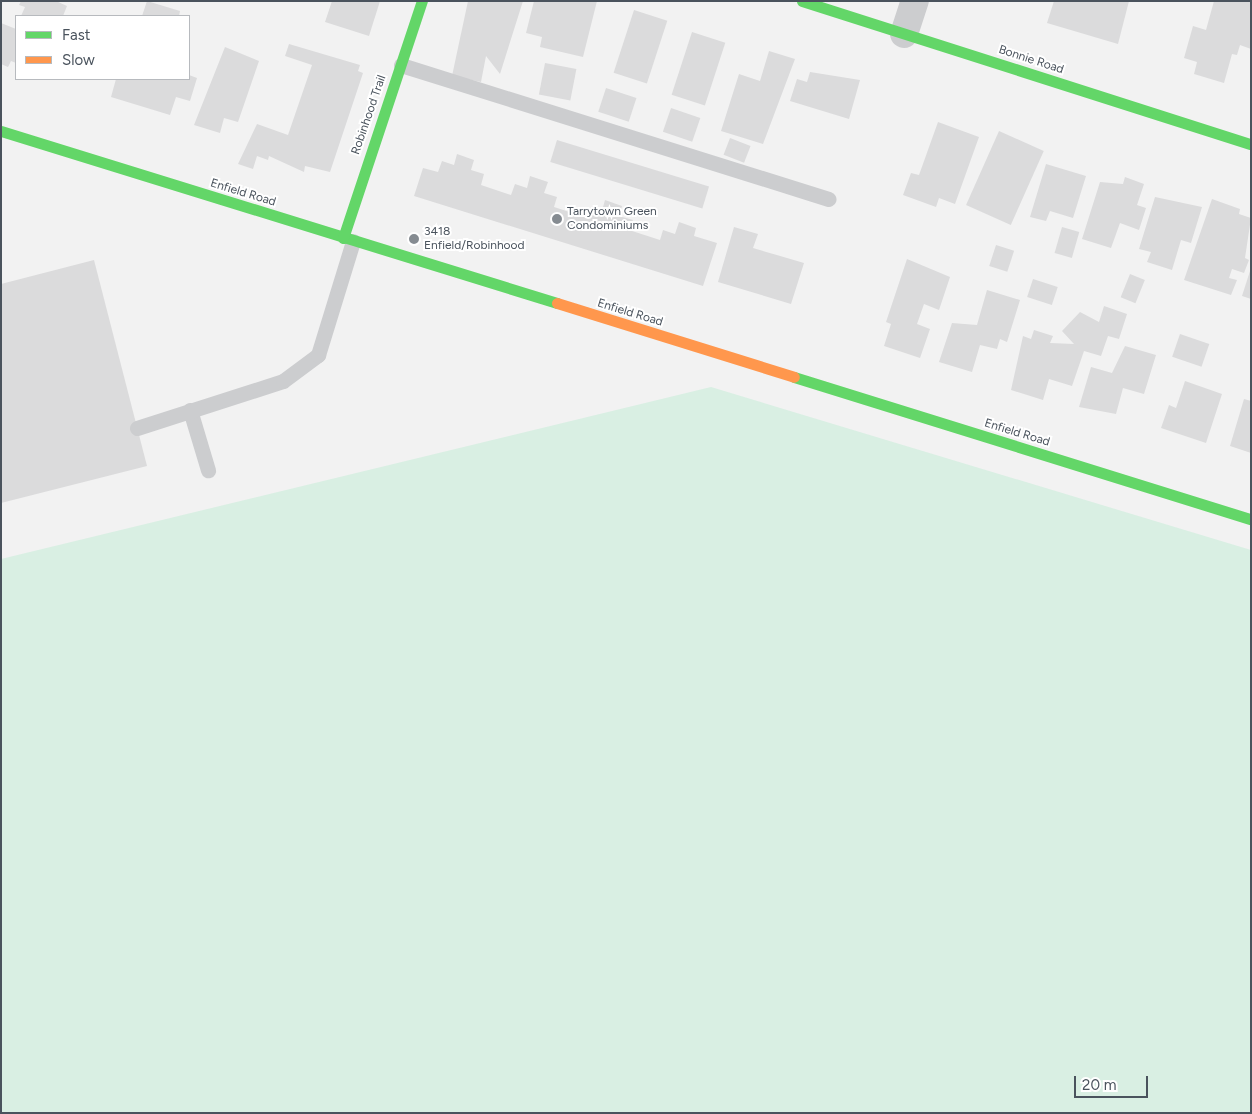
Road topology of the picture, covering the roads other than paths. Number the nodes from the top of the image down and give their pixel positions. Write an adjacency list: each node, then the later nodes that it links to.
1 (422, 1): 5 (street, Robinhood Trail)
2 (802, 1): 4 (street, Bonnie Road)
3 (915, 1): 4 (street)
4 (904, 34): 7 (street, Bonnie Road)
5 (401, 65): 8 (lane); 9 (street, Robinhood Trail)
6 (1, 131): 9 (street, Enfield Road)
7 (1251, 144)
8 (828, 199)
9 (348, 240): 10 (lane); 13 (street, Enfield Road)
10 (190, 410): 11 (lane); 12 (lane)
11 (137, 428)
12 (208, 470)
13 (1251, 519)

